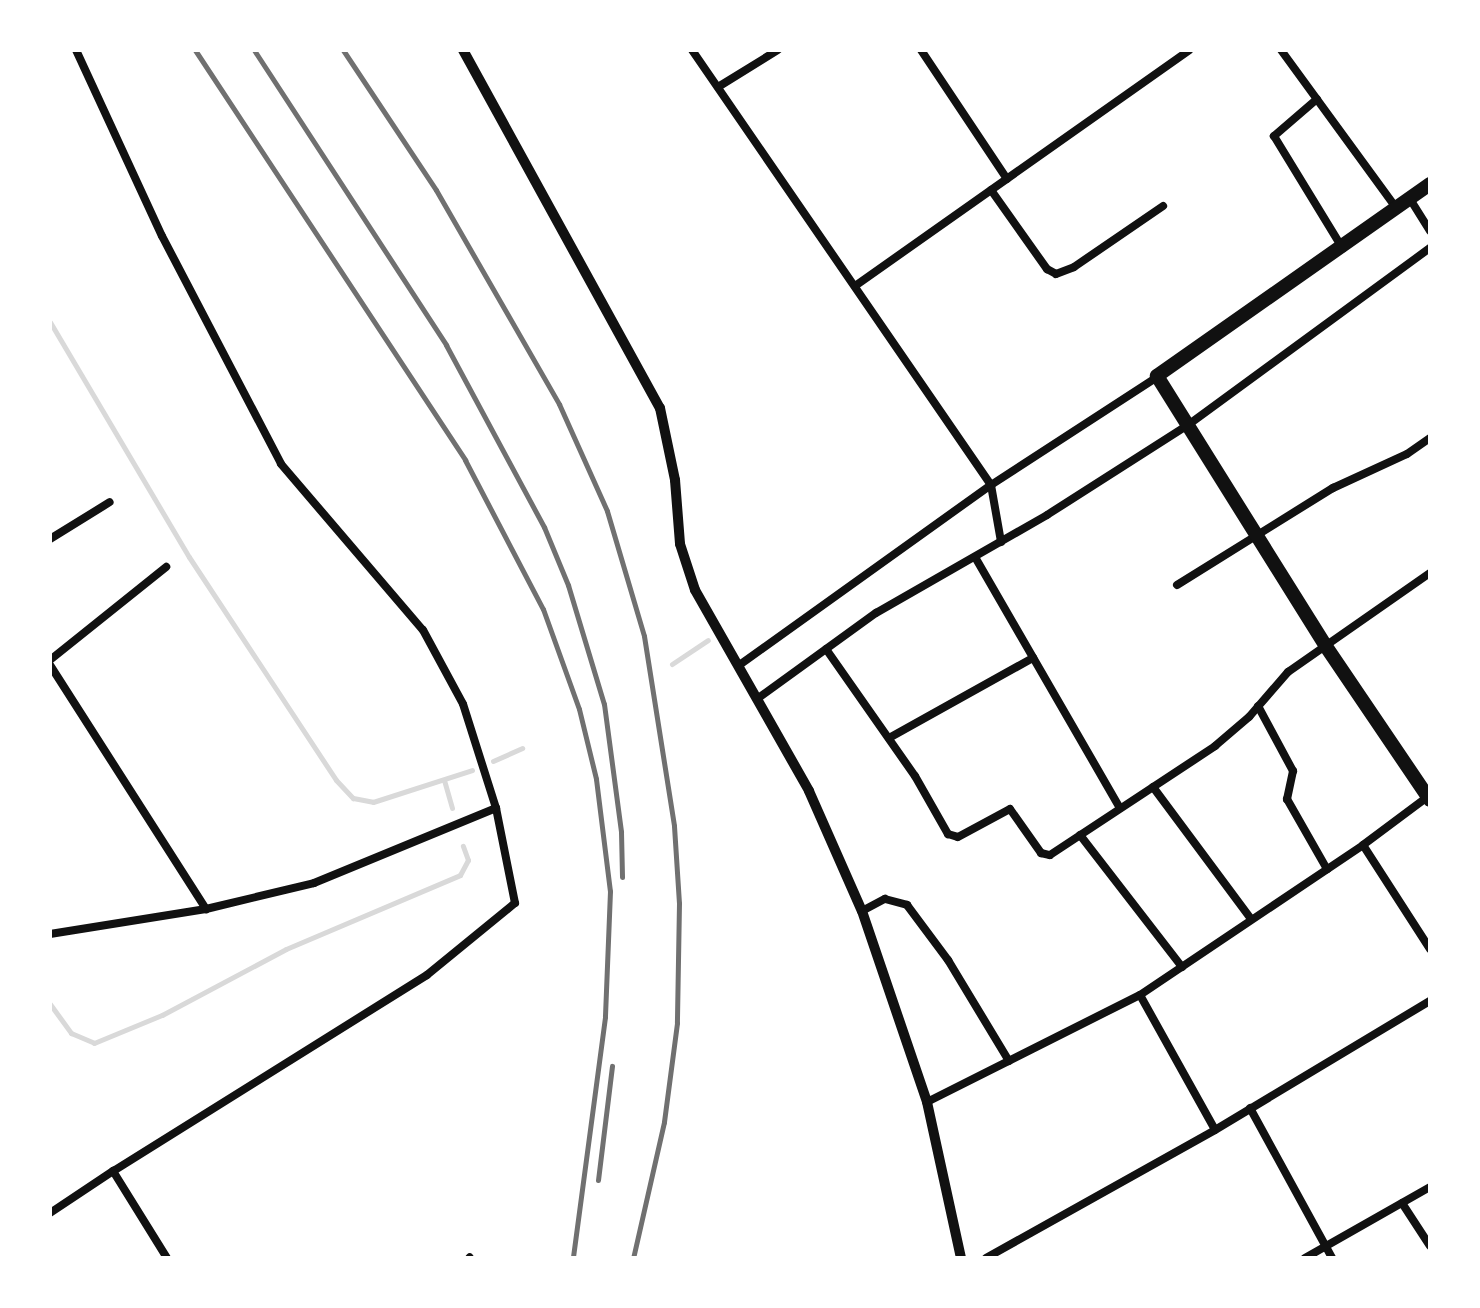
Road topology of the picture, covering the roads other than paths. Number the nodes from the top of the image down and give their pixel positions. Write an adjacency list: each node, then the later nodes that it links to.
1 (76, 50): 42 (street)
2 (463, 50): 36 (street)
3 (692, 50): 8 (street)
4 (778, 50): 8 (street)
5 (921, 50): 10 (street)
6 (1189, 50): 10 (street)
7 (1282, 50): 9 (street)
8 (718, 88): 19 (street)
9 (1317, 99): 15 (street); 18 (street)
10 (1007, 178): 12 (street)
11 (1430, 184): 13 (highway)
12 (991, 190): 14 (street); 19 (street)
13 (1410, 198): 15 (highway); 16 (street)
14 (1163, 206)
15 (1397, 209): 18 (highway)
16 (1430, 232)
17 (1430, 248): 21 (street)
18 (1343, 249): 20 (highway)
19 (855, 286): 23 (street)
20 (1157, 376): 21 (highway); 23 (street)
21 (1188, 425): 25 (highway); 27 (street)
22 (1430, 438): 25 (street)
23 (991, 485): 27 (street); 36 (street)
24 (110, 502): 26 (street)
25 (1258, 536): 31 (street); 32 (highway)
26 (50, 539)
27 (1002, 542): 28 (street)
28 (975, 557): 33 (street); 34 (street)
29 (166, 567): 35 (street)
30 (1429, 574): 32 (street)
31 (1177, 586)
32 (1326, 646): 38 (street); 41 (highway)
33 (826, 649): 37 (street); 39 (street)
34 (1034, 658): 39 (street); 43 (street)
35 (50, 663): 47 (street)
36 (738, 666): 37 (street)
37 (757, 699): 48 (street)
38 (1258, 706): 40 (street); 46 (street)
39 (890, 738): 44 (street)
40 (1153, 787): 43 (street); 49 (street)
41 (1429, 797): 45 (street)
42 (496, 808): 47 (street); 59 (street)
43 (1120, 808): 44 (street)
44 (1080, 836): 52 (street)
45 (1363, 845): 46 (street); 51 (street)
46 (1327, 869): 49 (street)
47 (206, 909): 50 (street)
48 (862, 910): 55 (street); 56 (street)
49 (1251, 919): 52 (street)
50 (50, 934)
51 (1430, 948)
52 (1182, 967): 53 (street)
53 (1140, 994): 55 (street); 58 (street)
54 (1430, 1001): 57 (street)
55 (1009, 1061): 56 (street)
56 (927, 1102): 66 (street)
57 (1250, 1108): 58 (street); 63 (street)
58 (1214, 1130): 67 (street)
59 (113, 1171): 62 (street); 65 (street)
60 (1430, 1187): 61 (street)
61 (1402, 1203): 63 (street); 64 (street)
62 (50, 1213)
63 (1326, 1246): 68 (street); 69 (street)
64 (1430, 1246)
65 (167, 1258)
66 (961, 1258)
67 (986, 1258)
68 (1306, 1258)
69 (1332, 1258)

